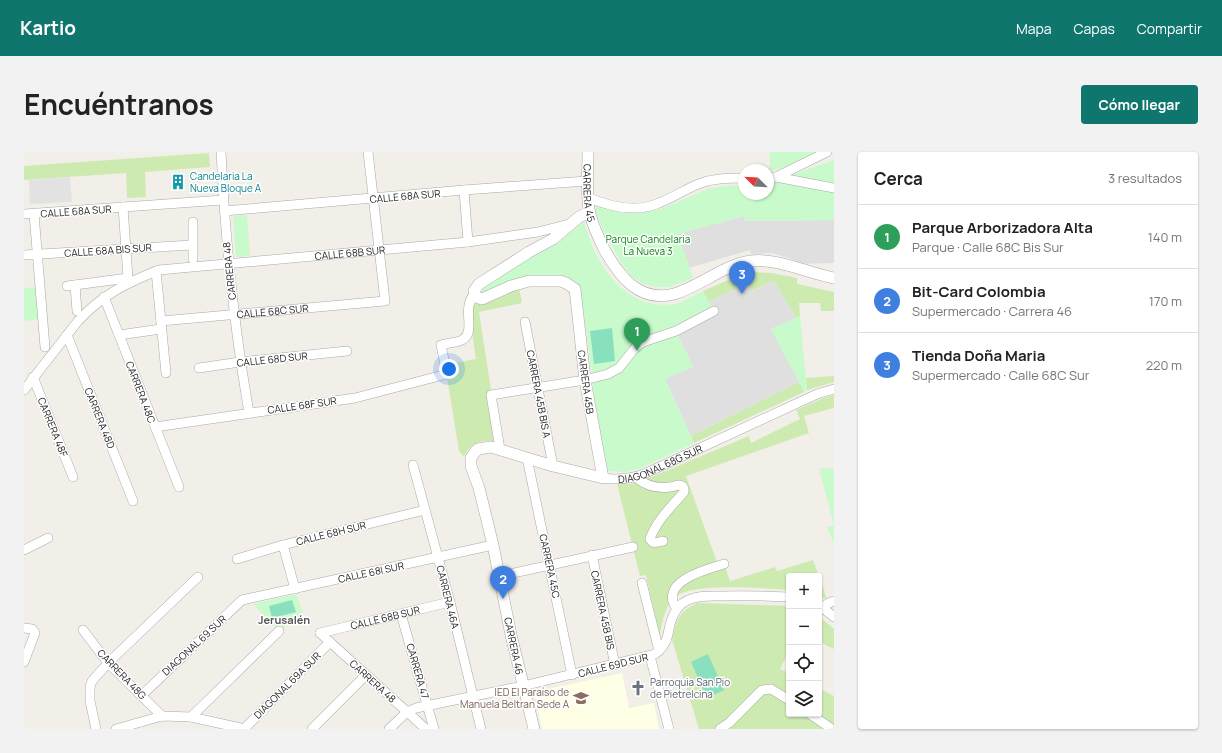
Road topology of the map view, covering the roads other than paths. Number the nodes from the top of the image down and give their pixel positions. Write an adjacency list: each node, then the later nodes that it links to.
1 (221, 152): 13 (street, CARRERA 48)
2 (368, 152): 12 (street)
3 (588, 152): 8 (street, CARRERA 45)
4 (827, 152): 5 (street)
5 (774, 176)
6 (774, 177): 9 (street)
7 (738, 178): 11 (street)
8 (587, 182): 10 (street, CALLE 68A SUR); 11 (street, CARRERA 45)
9 (834, 188)
10 (464, 190): 12 (street, CALLE 68A SUR); 21 (street)
11 (587, 197): 16 (street, CARRERA 45)
12 (373, 199): 15 (street, CALLE 68A SUR); 24 (street)
13 (223, 200): 14 (street, CALLE 68A SUR); 15 (street, CARRERA 48)
14 (122, 207): 18 (street, CALLE 68A SUR); 23 (street)
15 (224, 211): 28 (street, CARRERA 48)
16 (589, 212): 20 (street, CALLE 68B SUR); 30 (street, CARRERA 45)
17 (24, 214): 18 (street, CALLE 68A SUR)
18 (34, 214): 25 (street)
19 (193, 222): 22 (street)
20 (570, 224): 21 (street, CALLE 68B SUR); 32 (street, CALLE 68B SUR)
21 (468, 242): 24 (street, CALLE 68B SUR)
22 (192, 245): 23 (street, CALLE 68A BIS SUR); 27 (street)
23 (126, 248): 25 (street, CALLE 68A BIS SUR); 31 (street)
24 (378, 250): 28 (street, CALLE 68B SUR); 36 (street, CALLE 68C SUR)
25 (37, 254): 26 (street, CALLE 68A BIS SUR); 41 (street)
26 (24, 255)
27 (193, 260)
28 (228, 264): 29 (street, CALLE 68B SUR); 36 (street, CARRERA 48)
29 (156, 271): 31 (street, CALLE 68B SUR); 38 (street)
30 (834, 278)
31 (129, 280): 33 (street); 34 (street, CALLE 68B SUR)
32 (474, 294): 47 (street, CARRERA 45B); 51 (street, CALLE 68F SUR)
33 (104, 296): 39 (street); 40 (street, CARRERA 48C)
34 (77, 311)
35 (714, 311): 47 (street)
36 (234, 314): 38 (street, CALLE 68C SUR); 43 (street, CARRERA 48)
37 (525, 322): 48 (street, CARRERA 45B BIS A)
38 (161, 325): 40 (street, CALLE 68C SUR); 45 (street)
39 (67, 335): 46 (street); 62 (street, CARRERA 48D)
40 (119, 335): 52 (street, CARRERA 48C)
41 (44, 347)
42 (346, 351): 43 (street, CALLE 68D SUR)
43 (240, 362): 44 (street, CALLE 68D SUR); 51 (street, CARRERA 48)
44 (199, 368)
45 (166, 373)
46 (33, 377): 50 (street); 58 (street, CARRERA 48F)
47 (585, 380): 48 (street); 60 (street, CARRERA 45B)
48 (538, 388): 54 (street); 57 (street, CARRERA 45B BIS A)
49 (834, 389): 59 (street, DIAGONAL 68G SUR)
50 (24, 390)
51 (249, 412): 52 (street, CALLE 68F SUR)
52 (155, 427): 61 (street, CARRERA 48C)
53 (478, 449): 54 (street, DIAGONAL 68G SUR); 67 (street, CARRERA 46)
54 (500, 449): 55 (street, DIAGONAL 68G SUR)
55 (527, 458): 57 (street, DIAGONAL 68G SUR); 74 (street, CARRERA 45C)
56 (413, 465): 63 (street, CARRERA 46A)
57 (553, 466): 60 (street, DIAGONAL 68G SUR)
58 (73, 476)
59 (635, 477): 60 (street, DIAGONAL 68G SUR); 65 (street)
60 (603, 478)
61 (179, 488)
62 (133, 501)
63 (425, 510): 66 (street, CALLE 68H SUR); 71 (street, CARRERA 46A)
64 (48, 538): 69 (street)
65 (663, 541)
66 (283, 545): 72 (street, CALLE 68H SUR); 78 (street)
67 (493, 545): 71 (street, CALLE 68I SUR); 75 (street, CARRERA 46)
68 (633, 547): 70 (street)
69 (24, 550)
70 (592, 556): 74 (street); 97 (street, CARRERA 45B BIS)
71 (438, 557): 78 (street, CALLE 68I SUR); 82 (street, CARRERA 46A)
72 (237, 559)
73 (724, 564): 85 (street)
74 (549, 565): 75 (street); 99 (street, CARRERA 45C)
75 (500, 576): 100 (street, CARRERA 46)
76 (198, 577): 96 (street)
77 (642, 583): 93 (street)
78 (294, 589): 80 (street, CALLE 68I SUR)
79 (786, 597): 85 (street)
80 (248, 599): 101 (street, DIAGONAL 69 SUR)
81 (834, 601): 83 (street)
82 (450, 602): 86 (street, CALLE 68B SUR); 102 (street, CARRERA 46A)
83 (822, 606)
84 (822, 607): 87 (street)
85 (676, 609): 93 (street, CALLE 69D SUR)
86 (401, 614): 91 (street, CALLE 68B SUR); 104 (street, CARRERA 47)
87 (834, 617)
88 (28, 628): 95 (street)
89 (83, 630): 96 (street, CARRERA 48G)
90 (279, 631): 107 (street)
91 (320, 633): 92 (street, CARRERA 48)
92 (330, 642): 98 (street, CARRERA 48); 111 (street, DIAGONAL 69A SUR)
93 (659, 651): 94 (street, CALLE 69D SUR)
94 (650, 656): 97 (street, CALLE 69D SUR); 118 (street)
95 (24, 662)
96 (108, 663): 101 (street, CARRERA 48G); 110 (street)
97 (614, 665): 99 (street, CALLE 69D SUR)
98 (366, 675): 105 (street, CARRERA 48); 112 (street)
99 (572, 675): 100 (street, CALLE 69D SUR)
100 (523, 686): 102 (street, CALLE 69D SUR); 117 (street, CARRERA 46)
101 (142, 695): 106 (street, CARRERA 48G)
102 (473, 696): 104 (street, CALLE 69D SUR); 116 (street, CARRERA 46A)
103 (786, 698): 119 (street)
104 (427, 705): 105 (street, CALLE 69D SUR); 115 (street, CARRERA 47)
105 (407, 712): 113 (street); 114 (street, CARRERA 48)
106 (162, 716): 107 (street); 109 (street)
107 (191, 717): 111 (street)
108 (814, 717): 120 (street)
109 (122, 728)
110 (96, 729)
111 (244, 729)
112 (312, 729)
113 (389, 729)
114 (426, 729)
115 (434, 729)
116 (481, 729)
117 (534, 729)
118 (669, 729)
119 (720, 729)
120 (832, 729)

